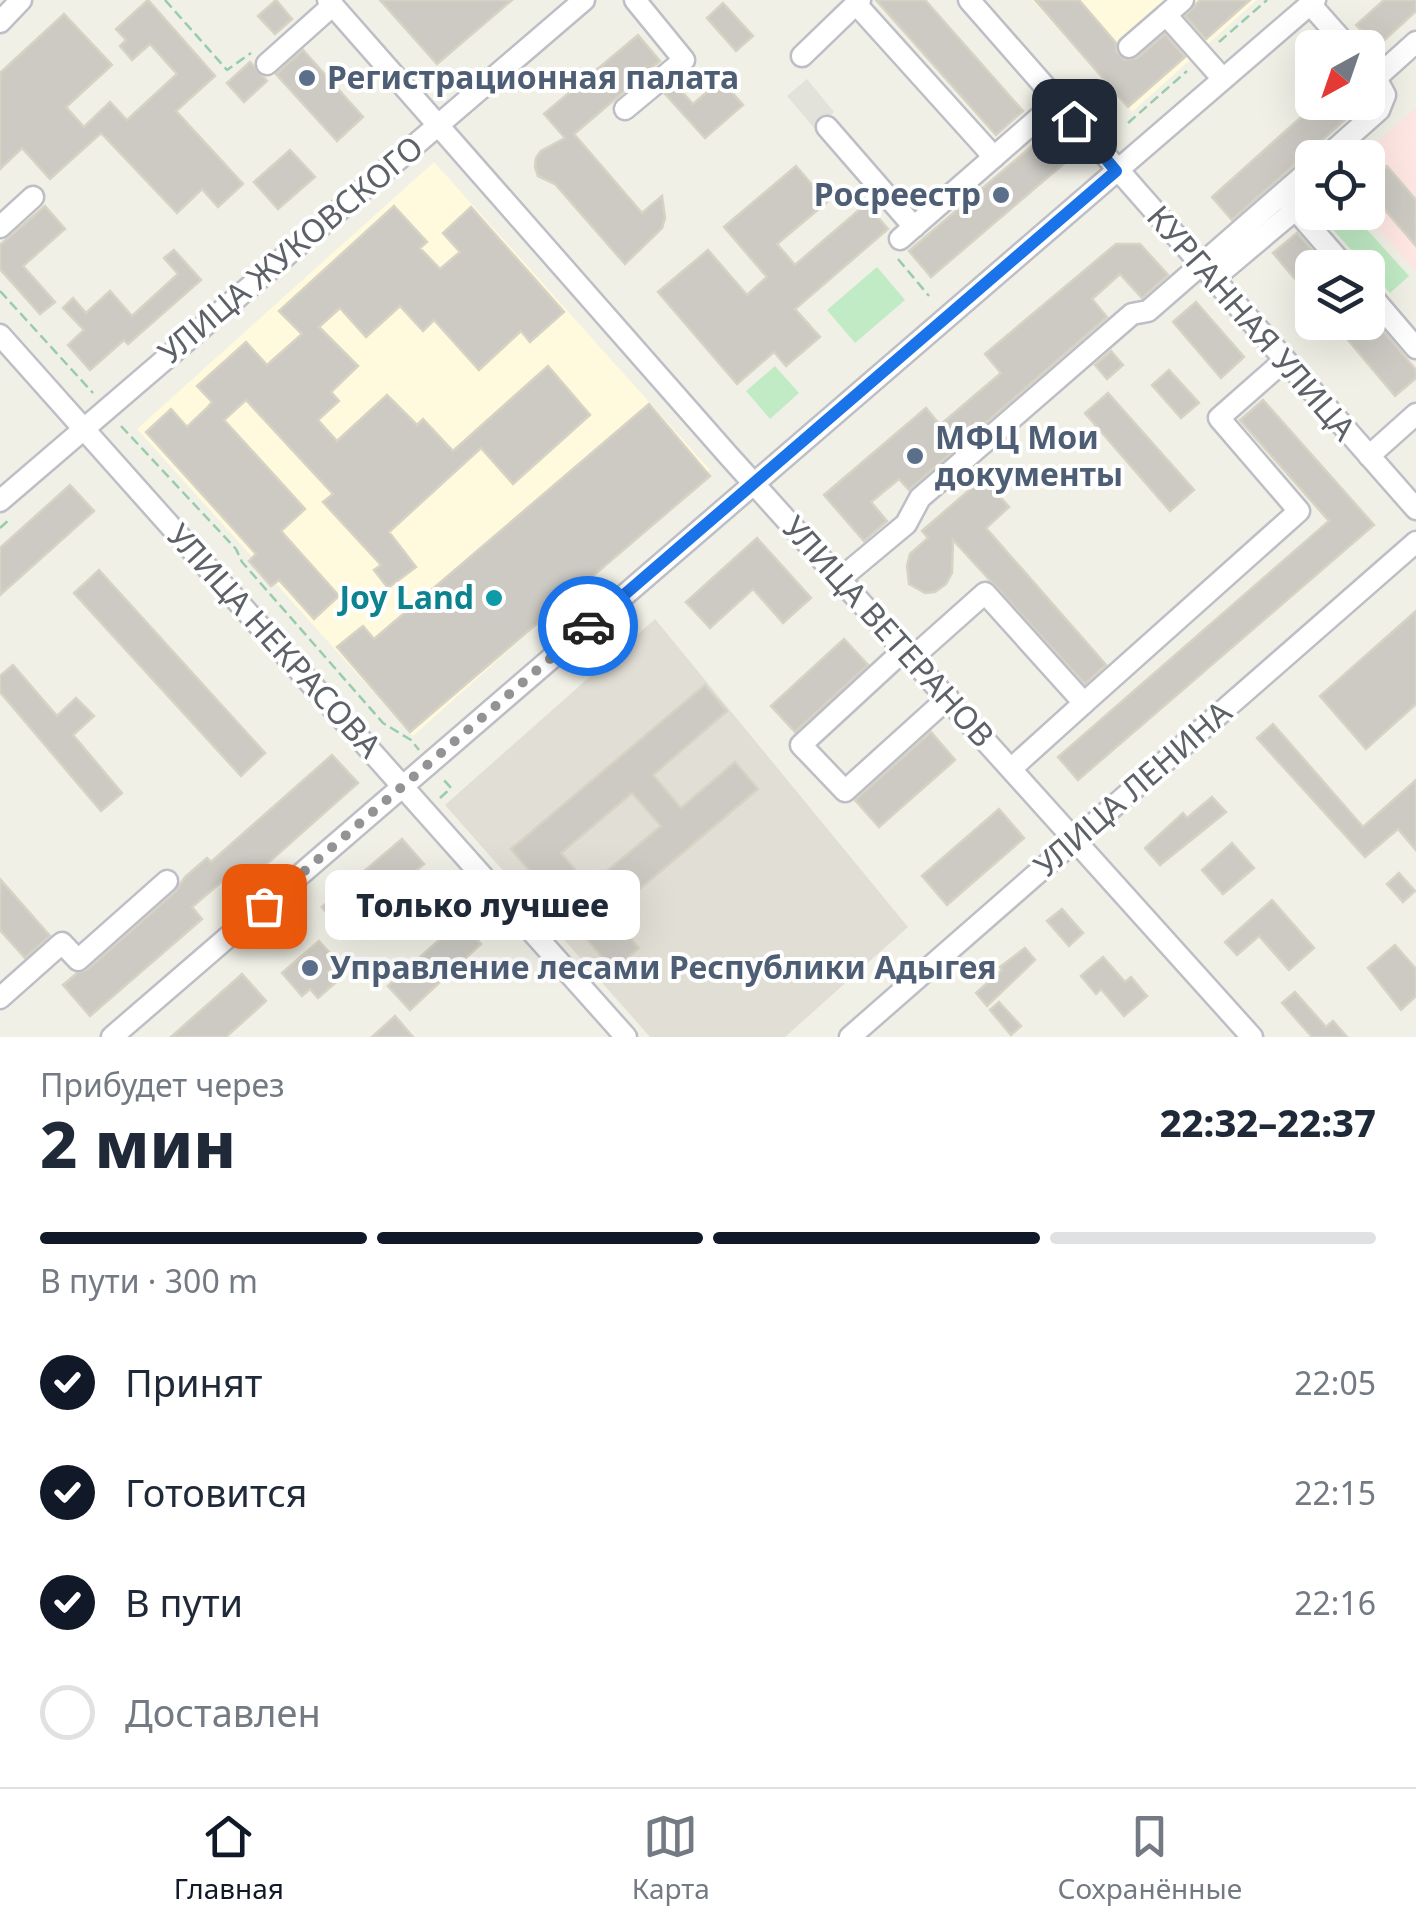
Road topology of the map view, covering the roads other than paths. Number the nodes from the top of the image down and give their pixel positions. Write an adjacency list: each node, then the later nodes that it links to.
1 (21, 0): 10 (street)
2 (584, 0): 21 (street, УЛИЦА ЖУКОВСКОГО)
3 (635, 0): 19 (street)
4 (969, 0): 18 (street, КУРГАННАЯ УЛИЦА)
5 (1183, 0): 9 (street)
6 (858, 2): 14 (street); 24 (street)
7 (1312, 2): 11 (street); 17 (street)
8 (330, 3): 15 (street); 21 (street, УЛИЦА ВЕТЕРАНОВ)
9 (1166, 15): 13 (street); 17 (street)
10 (0, 22)
11 (1334, 30)
12 (1416, 42): 16 (street)
13 (1128, 47)
14 (802, 56)
15 (267, 64)
16 (1385, 64)
17 (1223, 79): 25 (street)
18 (1057, 102): 24 (street); 25 (street, КУРГАННАЯ УЛИЦА)
19 (625, 109)
20 (1368, 120): 23 (street)
21 (438, 124): 37 (street, УЛИЦА ЖУКОВСКОГО); 39 (street, УЛИЦА ВЕТЕРАНОВ)
22 (827, 127): 24 (street)
23 (1345, 140)
24 (994, 157)
25 (1116, 171): 31 (street, КУРГАННАЯ УЛИЦА); 39 (street)
26 (1295, 193): 28 (street)
27 (33, 197): 29 (street)
28 (1289, 202): 30 (street); 31 (street)
29 (0, 227)
30 (1330, 250)
31 (1206, 272): 35 (street, КУРГАННАЯ УЛИЦА); 43 (street)
32 (1385, 312): 34 (street)
33 (0, 335): 37 (street, УЛИЦА НЕКРАСОВА)
34 (1416, 348)
35 (1285, 360): 38 (street, КУРГАННАЯ УЛИЦА); 46 (street)
36 (1416, 414): 38 (street)
37 (85, 427): 40 (street, УЛИЦА ЖУКОВСКОГО); 48 (street, УЛИЦА НЕКРАСОВА)
38 (1368, 456): 41 (street, КУРГАННАЯ УЛИЦА)
39 (754, 484): 43 (street, УЛИЦА ВЕТЕРАНОВ); 48 (street)
40 (0, 501)
41 (1416, 508)
42 (1416, 542): 49 (street, УЛИЦА ЛЕНИНА)
43 (840, 579): 44 (street, УЛИЦА ВЕТЕРАНОВ)
44 (908, 654): 45 (street, УЛИЦА ВЕТЕРАНОВ); 45 (street); 46 (street)
45 (948, 698): 47 (street, УЛИЦА ВЕТЕРАНОВ)
46 (1084, 703): 47 (street)
47 (1012, 768): 49 (street, УЛИЦА ВЕТЕРАНОВ)
48 (403, 786): 52 (street); 53 (street, УЛИЦА НЕКРАСОВА)
49 (1076, 839): 54 (street, УЛИЦА ЛЕНИНА); 55 (street, УЛИЦА ВЕТЕРАНОВ)
50 (168, 880): 51 (street)
51 (0, 998)
52 (112, 1037)
53 (626, 1037)
54 (850, 1037)
55 (1252, 1037)

